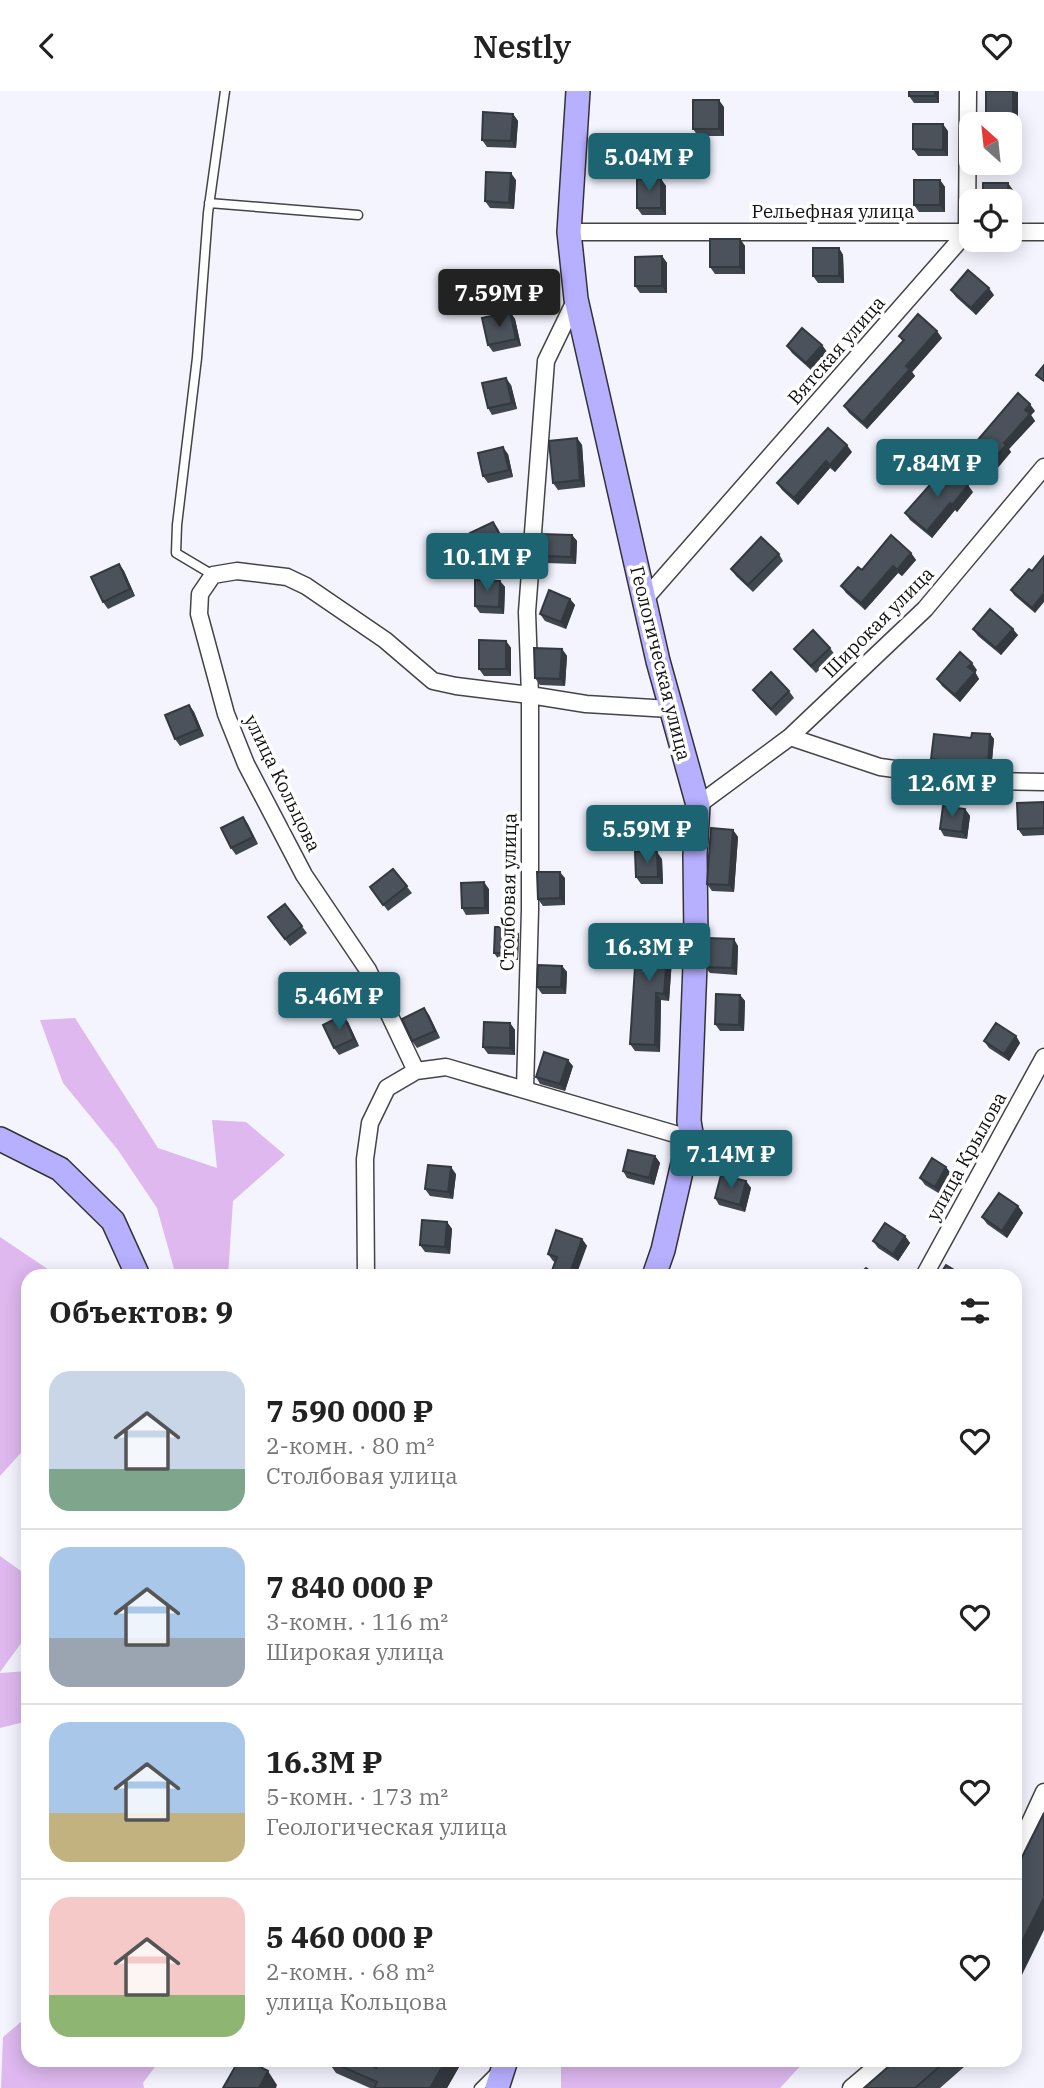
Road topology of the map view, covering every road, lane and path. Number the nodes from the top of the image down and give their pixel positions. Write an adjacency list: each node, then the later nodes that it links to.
1 (225, 91): 5 (lane)
2 (578, 91): 7 (street, Геологическая улица)
3 (968, 91): 4 (street)
4 (969, 189)
5 (209, 203): 6 (lane); 14 (lane)
6 (358, 215)
7 (569, 232): 8 (street, Рельефная улица); 12 (street, Геологическая улица)
8 (959, 232)
9 (1022, 232): 10 (street)
10 (1044, 232)
11 (959, 243): 15 (street, Вятская улица)
12 (576, 299): 15 (street, Геологическая улица); 16 (street, Столбовая улица)
13 (1044, 467): 18 (street, Широкая улица)
14 (213, 575): 16 (street); 22 (street, улица Кольцова)
15 (643, 601): 17 (street, Геологическая улица)
16 (530, 695): 17 (street); 23 (street, Столбовая улица)
17 (670, 709): 20 (street, Геологическая улица)
18 (790, 737): 19 (street); 20 (street, Широкая улица)
19 (1044, 782)
20 (698, 805): 25 (street, Геологическая улица)
21 (1044, 1057): 29 (street, улица Крылова)
22 (416, 1071): 23 (street); 27 (street)
23 (526, 1089): 25 (street)
24 (0, 1139): 26 (street)
25 (692, 1139): 28 (street, Геологическая улица)
26 (135, 1269)
27 (366, 1269)
28 (656, 1269)
29 (928, 1269)
30 (1043, 1797): 31 (street)
31 (1022, 1840)
32 (500, 2067): 35 (lane)
33 (504, 2067): 36 (street)
34 (876, 2067): 37 (street)
35 (480, 2088)
36 (496, 2088)
37 (851, 2088)

